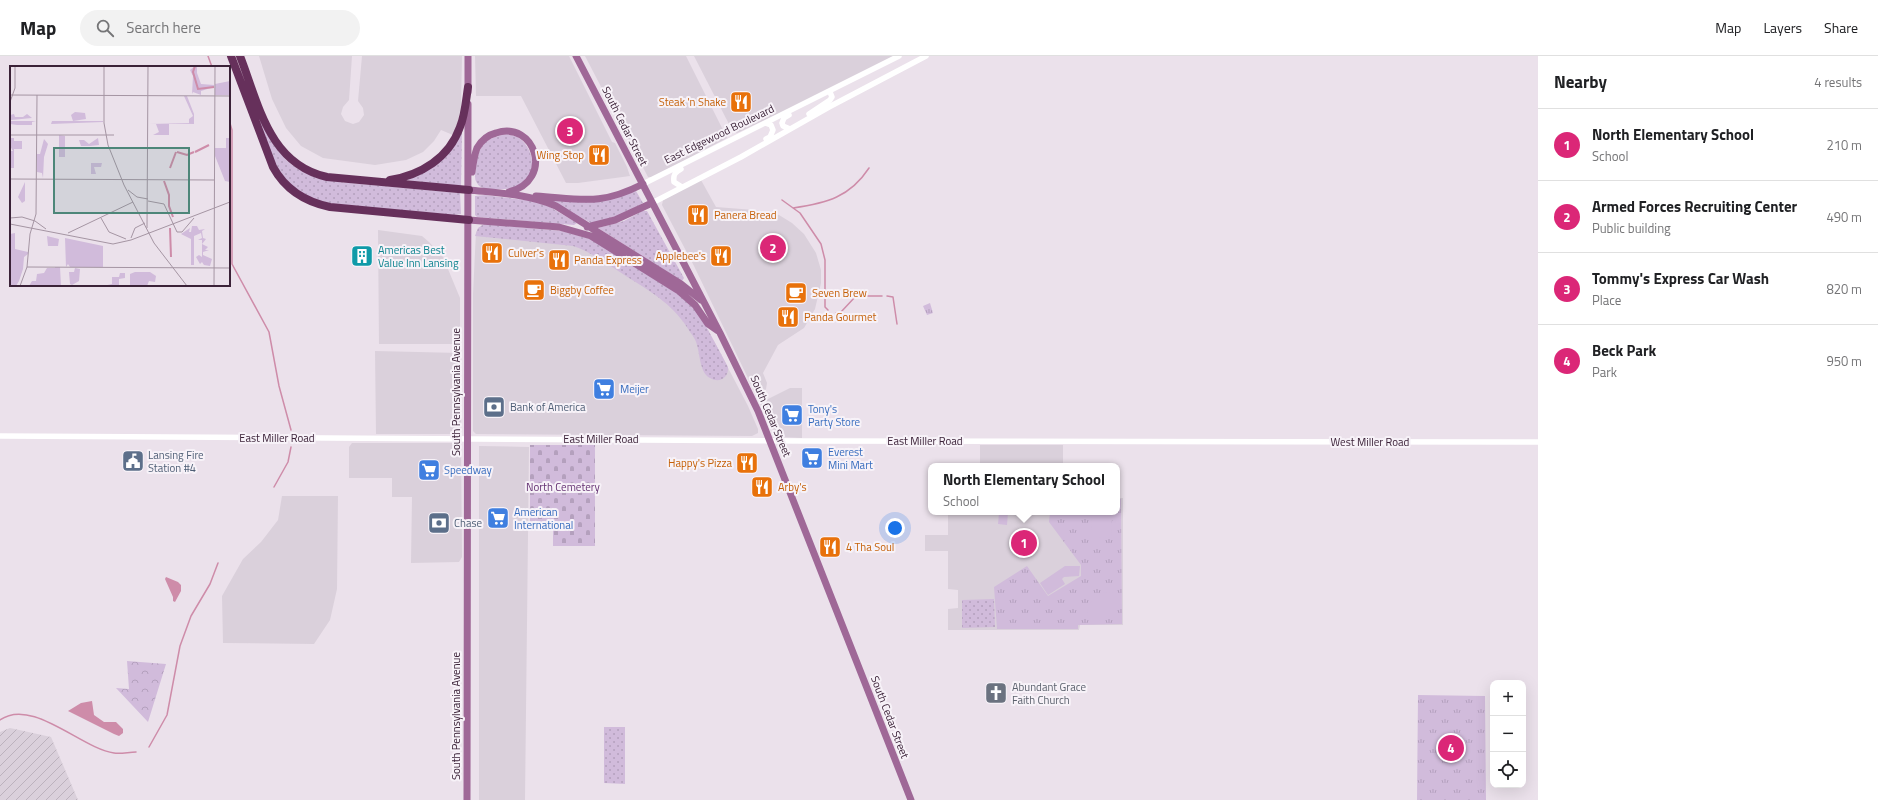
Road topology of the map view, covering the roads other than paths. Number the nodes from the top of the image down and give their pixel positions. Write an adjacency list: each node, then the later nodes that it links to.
1 (229, 56): 24 (highway)
2 (241, 56): 17 (highway)
3 (468, 56): 9 (main road, South Pennsylvania Avenue)
4 (576, 56): 18 (main road, South Cedar Street)
5 (899, 56): 10 (street, East Edgewood Boulevard)
6 (919, 56): 8 (street)
7 (926, 56): 8 (street)
8 (892, 73): 13 (street)
9 (468, 88): 17 (highway); 20 (main road, South Pennsylvania Avenue)
10 (830, 92): 11 (street, East Edgewood Boulevard); 13 (street)
11 (822, 96): 12 (street, East Edgewood Boulevard); 14 (street)
12 (765, 123): 15 (street, East Edgewood Boulevard); 16 (street)
13 (800, 123): 14 (street)
14 (790, 129): 16 (street)
15 (719, 146): 18 (street, East Edgewood Boulevard); 19 (street)
16 (726, 164): 19 (street)
17 (379, 182): 20 (highway)
18 (643, 184): 22 (main road, East Edgewood Boulevard); 23 (main road, South Cedar Street)
19 (682, 187): 23 (street)
20 (469, 190): 21 (main road); 21 (main road); 24 (main road, South Pennsylvania Avenue)
21 (504, 194): 22 (main road)
22 (516, 195): 26 (main road)
23 (652, 203): 26 (main road); 27 (main road, South Cedar Street)
24 (469, 220): 25 (main road); 30 (main road, South Pennsylvania Avenue)
25 (559, 227): 26 (main road); 28 (main road)
26 (589, 227): 27 (main road)
27 (704, 302): 28 (main road, South Cedar Street)
28 (720, 333): 31 (main road, South Cedar Street)
29 (0, 436): 30 (street, East Miller Road)
30 (467, 439): 31 (street, East Miller Road); 34 (main road, South Pennsylvania Avenue)
31 (770, 441): 32 (street, East Miller Road); 35 (main road, South Cedar Street)
32 (1202, 442): 33 (street, West Miller Road)
33 (1538, 442)
34 (467, 800)
35 (910, 800)

